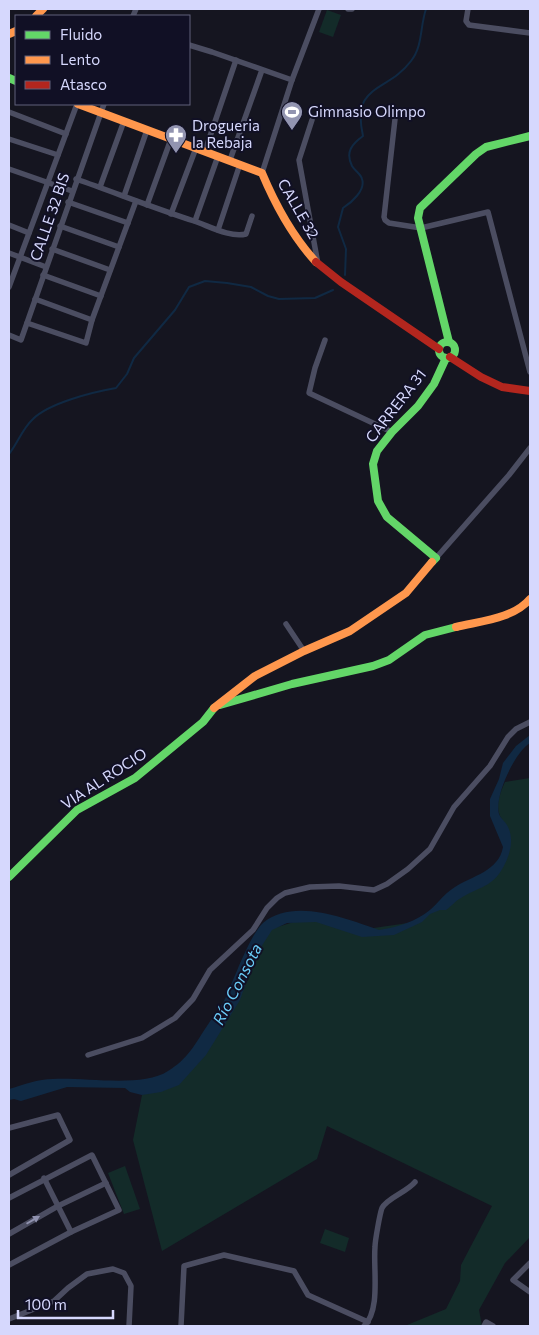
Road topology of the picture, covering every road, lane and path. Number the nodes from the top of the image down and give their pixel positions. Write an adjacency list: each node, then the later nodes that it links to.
1 (319, 9): 7 (street)
2 (468, 9): 3 (street)
3 (530, 33)
4 (190, 45): 5 (street)
5 (236, 60): 6 (street); 22 (street)
6 (262, 70): 7 (street); 25 (street)
7 (292, 80): 28 (street)
8 (77, 105): 17 (street)
9 (80, 105): 12 (street, CALLE 32)
10 (104, 105): 12 (street, CALLE 32 BIS)
11 (9, 112): 17 (street)
12 (101, 112): 15 (street, CALLE 32); 29 (street, CALLE 32 BIS)
13 (395, 118): 43 (street)
14 (312, 120): 50 (street)
15 (124, 121): 16 (street, CALLE 32); 31 (street)
16 (147, 130): 20 (street, CALLE 32); 33 (street)
17 (66, 134): 23 (street)
18 (530, 136): 43 (street)
19 (9, 139): 23 (street)
20 (171, 139): 21 (street, CALLE 32); 36 (street)
21 (196, 148): 22 (street, CALLE 32); 37 (street)
22 (205, 151): 24 (street, CALLE 32)
23 (58, 155): 30 (street)
24 (218, 156): 25 (street, CALLE 32); 39 (street)
25 (230, 160): 26 (street, CALLE 32)
26 (240, 164): 28 (street, CALLE 32); 44 (street)
27 (9, 168): 30 (street)
28 (262, 173): 50 (street, CALLE 32)
29 (76, 179): 31 (street); 32 (street, CALLE 32 BIS)
30 (48, 182): 32 (street); 45 (street)
31 (100, 187): 33 (street)
32 (72, 191): 35 (street, CALLE 32 BIS)
33 (124, 196): 34 (street)
34 (136, 200): 36 (street); 40 (street)
35 (68, 202): 40 (street); 42 (street, CALLE 32 BIS)
36 (147, 205): 37 (street)
37 (171, 214): 39 (street)
38 (252, 216): 44 (street)
39 (194, 221): 44 (street)
40 (128, 223): 46 (street)
41 (9, 225): 45 (street)
42 (60, 226): 46 (street); 47 (street, CALLE 32 BIS)
43 (421, 228): 61 (street); 63 (street)
44 (218, 230)
45 (29, 232): 49 (street)
46 (119, 247): 52 (street)
47 (52, 249): 51 (street, CALLE 32 BIS); 52 (street)
48 (9, 253): 49 (street)
49 (20, 258): 51 (street); 54 (street)
50 (318, 264): 61 (street, CALLE 32)
51 (46, 267): 53 (street, CALLE 32 BIS)
52 (110, 270): 55 (street)
53 (43, 275): 55 (street); 56 (street, CALLE 32 BIS)
54 (9, 284)
55 (101, 296): 57 (street)
56 (35, 299): 57 (street); 58 (street, CALLE 32 BIS)
57 (92, 320): 58 (street)
58 (27, 323): 59 (street, CALLE 32 BIS)
59 (9, 335)
60 (325, 340): 65 (street)
61 (444, 344): 62 (street); 62 (street)
62 (449, 356): 64 (street); 65 (street, CARRERA 31)
63 (530, 372)
64 (530, 391)
65 (392, 432): 67 (street, CARRERA 31)
66 (530, 448): 67 (street)
67 (436, 558): 70 (street, VIA AL ROCIO)
68 (530, 599): 71 (street)
69 (286, 624): 70 (street)
70 (304, 650): 71 (street, VIA AL ROCIO)
71 (216, 706): 73 (street, VIA AL ROCIO)
72 (530, 722): 74 (street)
73 (9, 877)
74 (88, 1055)
75 (9, 1128): 76 (street)
76 (9, 1174)
77 (44, 1178): 79 (street); 80 (street); 81 (street)
78 (416, 1182): 88 (street)
79 (106, 1183): 81 (street); 82 (street)
80 (9, 1198)
81 (58, 1206): 82 (street); 83 (street, one-way to 81)
82 (71, 1232): 85 (street)
83 (9, 1234)
84 (530, 1264): 86 (street)
85 (9, 1265)
86 (530, 1292)
87 (9, 1319): 90 (street)
88 (366, 1324): 91 (street)
89 (485, 1324): 92 (street)
90 (129, 1326)
91 (181, 1326)
92 (493, 1326)

